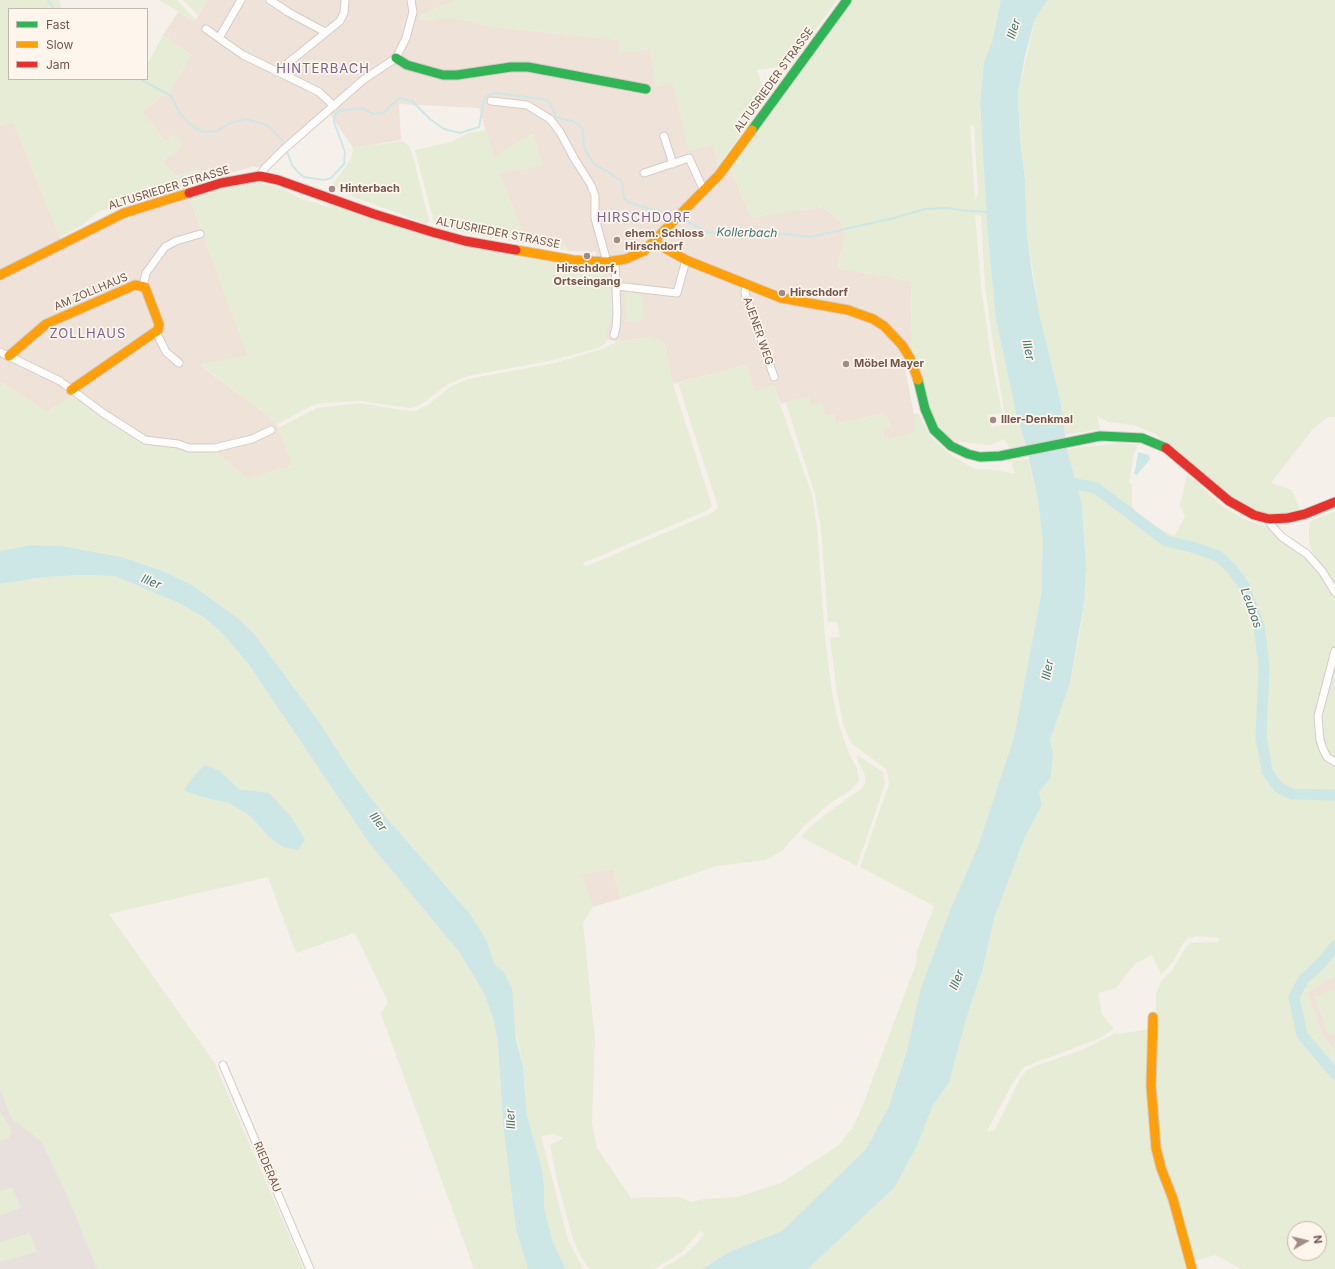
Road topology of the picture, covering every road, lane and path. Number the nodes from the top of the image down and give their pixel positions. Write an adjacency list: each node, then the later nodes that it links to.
1 (241, 0): 8 (street)
2 (270, 0): 7 (street)
3 (345, 0): 7 (street)
4 (411, 0): 9 (street)
5 (847, 0): 18 (street, ALTUSRIEDER STRASSE)
6 (206, 29): 8 (street)
7 (325, 32): 10 (street)
8 (219, 38): 10 (street)
9 (396, 58): 11 (street); 13 (street)
10 (277, 72): 13 (street)
11 (646, 89)
12 (490, 101): 22 (street)
13 (334, 106): 17 (street)
14 (664, 136): 15 (street)
15 (673, 164): 16 (street); 18 (street)
16 (644, 173)
17 (260, 176): 22 (street, ALTUSRIEDER STRASSE); 23 (street, ALTUSRIEDER STRASSE)
18 (704, 191): 20 (street, ALTUSRIEDER STRASSE)
19 (200, 234): 25 (street)
20 (654, 242): 21 (street); 22 (street, ALTUSRIEDER STRASSE)
21 (686, 260): 24 (street); 26 (street)
22 (611, 262): 26 (street)
23 (0, 275)
24 (746, 284): 32 (street, AJENER WEG); 36 (street)
25 (143, 286): 27 (street, AM ZOLLHAUS); 30 (street, AM ZOLLHAUS)
26 (616, 286): 28 (street)
27 (156, 332): 31 (street, AM ZOLLHAUS); 33 (street)
28 (614, 335)
29 (0, 352): 30 (street)
30 (10, 356): 33 (street)
31 (179, 363)
32 (774, 377)
33 (71, 390): 34 (street)
34 (271, 430)
35 (1335, 502): 36 (street)
36 (1269, 519): 37 (street)
37 (1335, 592)
38 (1335, 651): 39 (street)
39 (1335, 762)
40 (1154, 1017): 43 (street)
41 (223, 1065): 42 (street, RIEDERAU)
42 (310, 1269)
43 (1192, 1269)

